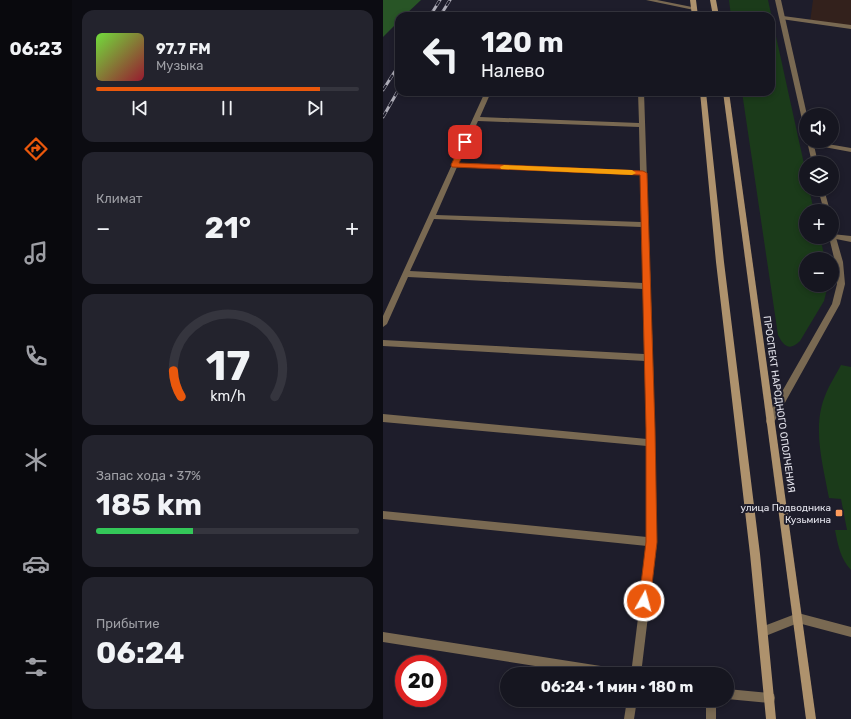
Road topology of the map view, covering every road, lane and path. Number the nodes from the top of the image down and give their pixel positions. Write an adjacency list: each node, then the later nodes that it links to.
1 (649, 0): 5 (street)
2 (693, 0): 6 (main road)
3 (713, 0): 8 (main road)
4 (778, 0): 9 (street)
5 (669, 2): 6 (street)
6 (694, 8): 7 (main road)
7 (694, 12)
8 (714, 12)
9 (783, 18): 10 (street); 15 (street)
10 (851, 27)
11 (486, 96): 16 (street)
12 (641, 96): 17 (street)
13 (703, 96): 38 (main road)
14 (727, 96): 33 (main road, ПРОСПЕКТ НАРОДНОГО ОПОЛЧЕНИЯ)
15 (803, 108)
16 (475, 120): 17 (street); 20 (street)
17 (642, 125): 21 (street)
18 (839, 148): 19 (street)
19 (851, 150)
20 (455, 165): 21 (street); 22 (street)
21 (643, 173): 23 (street)
22 (431, 217): 23 (street); 27 (street)
23 (645, 225): 28 (street)
24 (839, 236): 25 (street)
25 (851, 239)
26 (834, 244): 33 (street)
27 (405, 274): 28 (street); 29 (street)
28 (647, 286): 31 (street)
29 (383, 324)
30 (383, 342): 31 (street)
31 (649, 358): 34 (street)
32 (383, 418): 34 (street)
33 (770, 421): 37 (main road, ПРОСПЕКТ НАРОДНОГО ОПОЛЧЕНИЯ)
34 (651, 443): 36 (street)
35 (383, 516): 36 (street)
36 (652, 542): 42 (street)
37 (798, 618): 38 (street); 39 (street); 50 (main road, ПРОСПЕКТ НАРОДНОГО ОПОЛЧЕНИЯ)
38 (763, 632): 44 (main road)
39 (851, 632)
40 (383, 637): 41 (street)
41 (575, 667)
42 (636, 667)
43 (734, 695): 44 (street)
44 (770, 698): 49 (main road)
45 (631, 707): 47 (street)
46 (711, 707): 48 (street)
47 (629, 719)
48 (711, 719)
49 (771, 719)
50 (811, 719)

